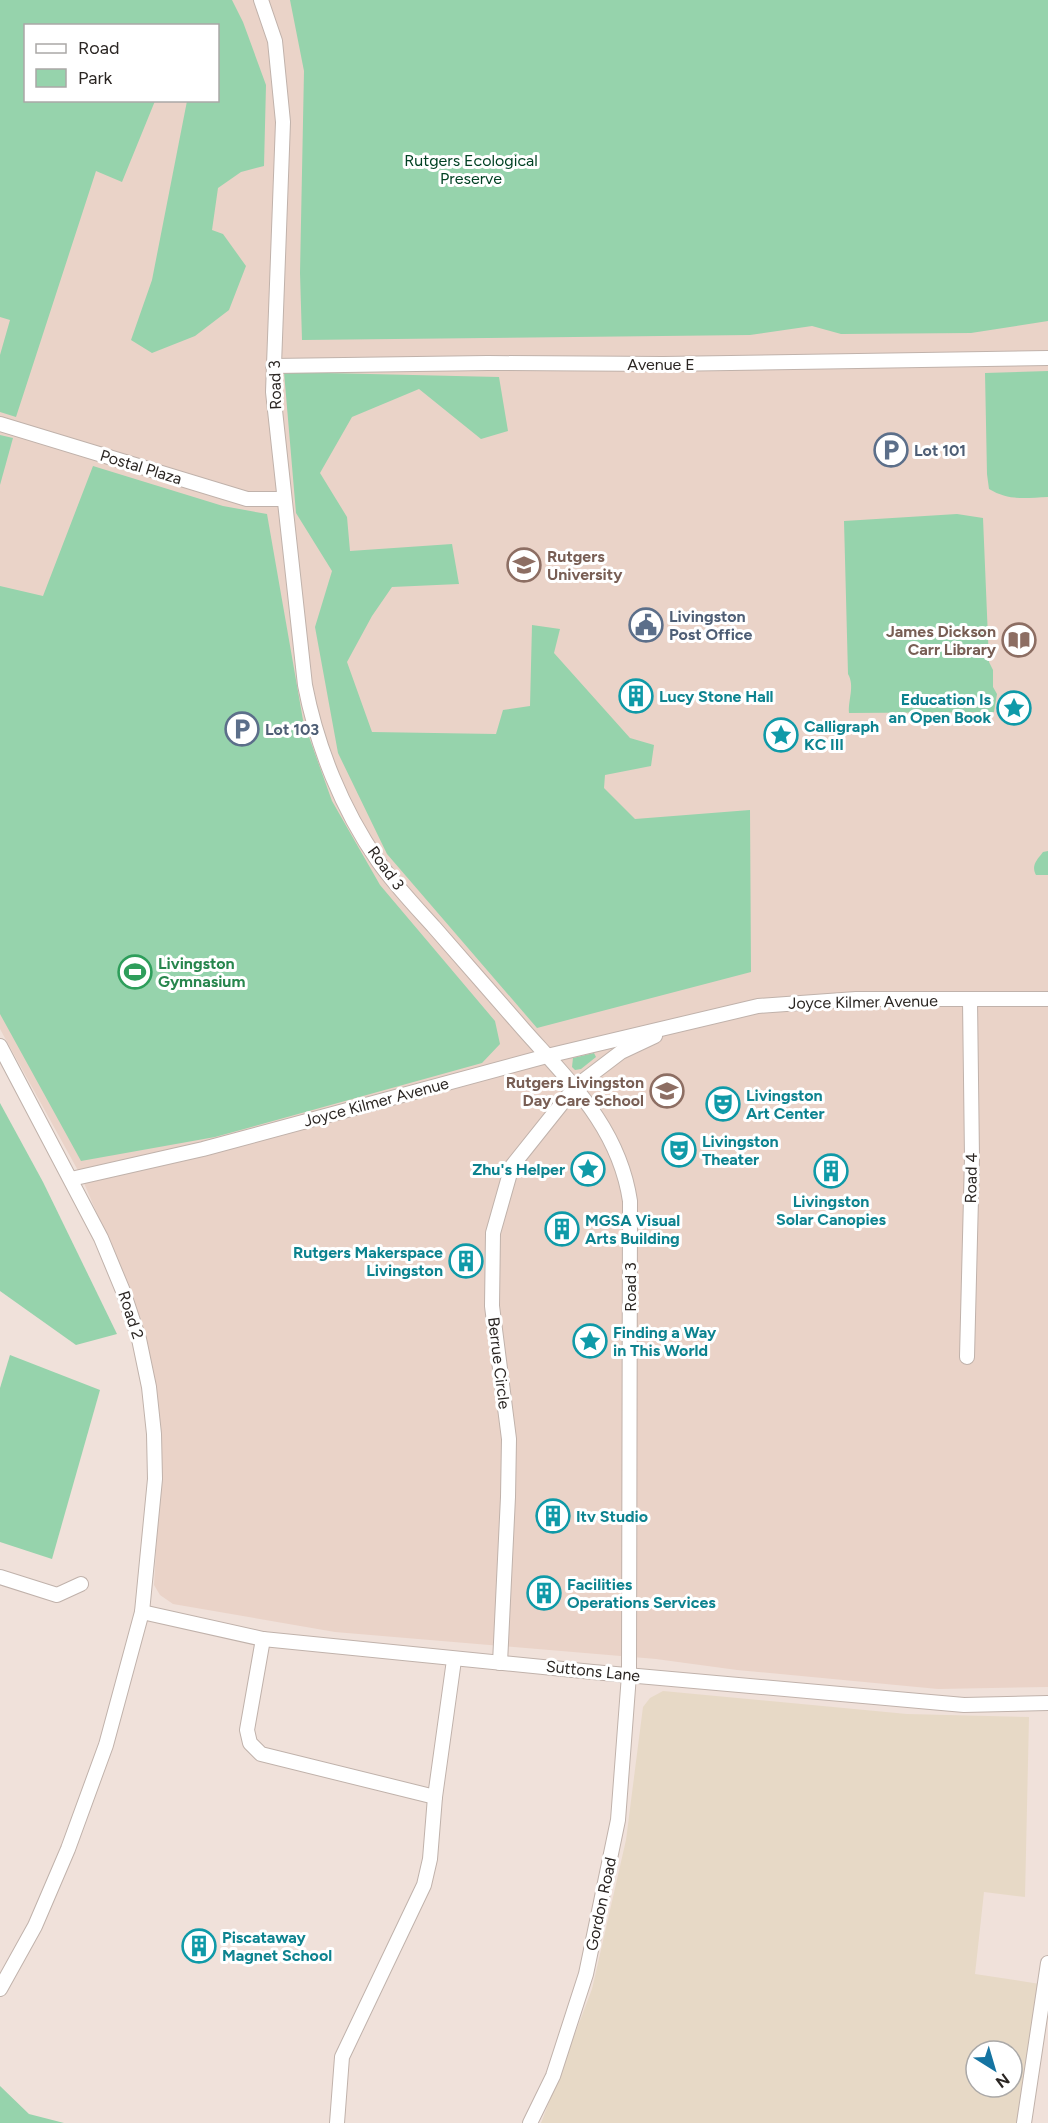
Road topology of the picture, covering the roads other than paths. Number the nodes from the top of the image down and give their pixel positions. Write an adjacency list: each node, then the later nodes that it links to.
1 (261, 0): 3 (street, Road 3)
2 (1048, 358): 3 (street, Avenue E)
3 (273, 366): 5 (street, Road 3)
4 (0, 424): 5 (street, Postal Plaza)
5 (284, 499): 10 (street, Road 3)
6 (1048, 999): 7 (street, Joyce Kilmer Avenue)
7 (970, 1000): 8 (street, Joyce Kilmer Avenue); 13 (street, Road 4)
8 (680, 1024): 10 (street, Joyce Kilmer Avenue); 11 (street, Joyce Kilmer Avenue)
9 (0, 1046): 12 (street, Road 2)
10 (547, 1056): 11 (street, Road 3); 12 (street, Joyce Kilmer Avenue)
11 (575, 1087): 19 (street, Berrue Circle); 20 (street, Road 3)
12 (71, 1179): 16 (street, Road 2)
13 (967, 1357)
14 (0, 1577): 15 (street)
15 (81, 1584)
16 (142, 1612): 17 (street, Suttons Lane); 24 (street, Road 2)
17 (263, 1640): 18 (street, Suttons Lane); 22 (street)
18 (454, 1660): 19 (street, Suttons Lane); 22 (street)
19 (500, 1663): 20 (street, Suttons Lane)
20 (629, 1675): 21 (street, Suttons Lane); 26 (street, Gordon Road)
21 (1048, 1703)
22 (435, 1797): 25 (street)
23 (1048, 1963): 27 (street)
24 (0, 1989)
25 (337, 2123)
26 (530, 2123)
27 (1024, 2123)

